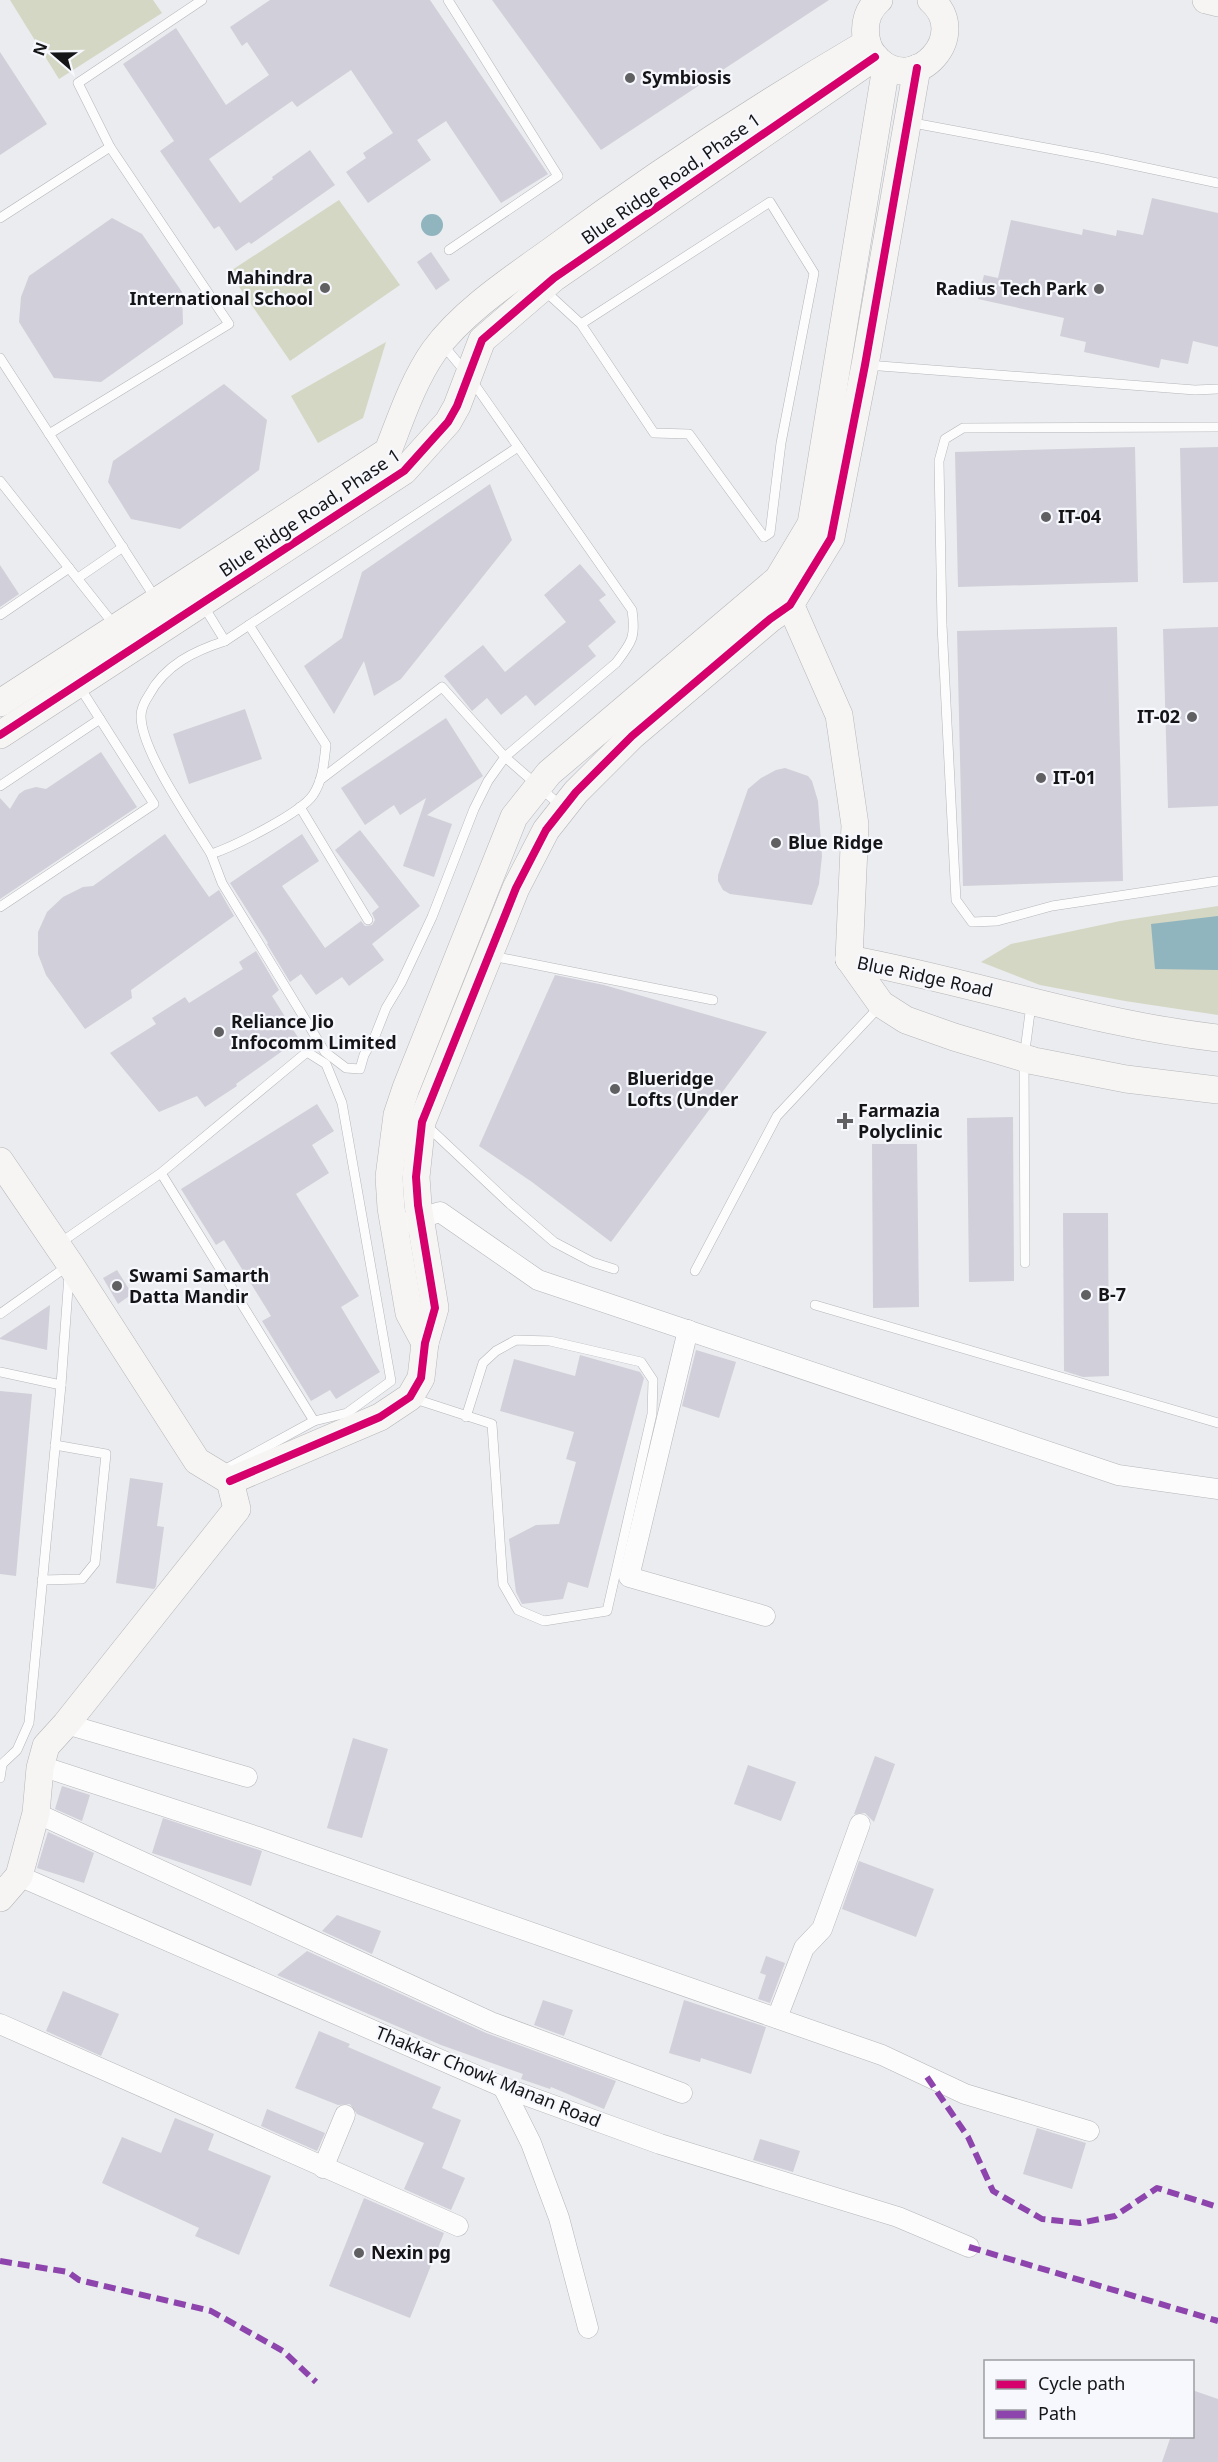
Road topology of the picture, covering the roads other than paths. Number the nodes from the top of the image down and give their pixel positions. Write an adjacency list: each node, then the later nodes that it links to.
1 (202, 0): 10 (lane)
2 (448, 0): 13 (lane)
3 (879, 0): 7 (street)
4 (931, 0): 8 (street)
5 (1206, 0): 6 (street)
6 (1218, 3)
7 (876, 55): 8 (street); 14 (street, Blue Ridge Road, Phase 1); 16 (street, Blue Ridge Road, Phase 1); 28 (street)
8 (917, 69): 9 (street)
9 (908, 122): 11 (lane); 18 (street)
10 (110, 147): 12 (lane); 22 (lane)
11 (1218, 183)
12 (0, 218)
13 (449, 250)
14 (542, 288): 15 (lane); 19 (street, Blue Ridge Road, Phase 1)
15 (581, 324): 15 (lane)
16 (441, 343): 19 (lane); 29 (street, Blue Ridge Road, Phase 1)
17 (0, 358): 22 (lane)
18 (865, 365): 20 (lane); 31 (street)
19 (468, 375): 23 (lane); 30 (street, Blue Ridge Road, Phase 1)
20 (1218, 389)
21 (1218, 427): 47 (lane)
22 (49, 434): 25 (lane)
23 (518, 447): 33 (lane); 40 (lane)
24 (0, 481): 26 (lane)
25 (123, 547): 27 (lane); 29 (lane)
26 (69, 568): 27 (lane); 32 (lane)
27 (78, 578): 34 (lane)
28 (778, 579): 31 (street); 42 (street)
29 (158, 601): 34 (street, Blue Ridge Road, Phase 1)
30 (201, 603): 35 (lane); 36 (street, Blue Ridge Road, Phase 1)
31 (790, 605): 45 (street); 51 (street)
32 (0, 615)
33 (249, 625): 35 (lane); 41 (lane)
34 (117, 628): 37 (street, Blue Ridge Road, Phase 1)
35 (225, 641): 46 (lane)
36 (77, 684): 38 (lane); 39 (street, Blue Ridge Road, Phase 1)
37 (0, 703)
38 (100, 719): 43 (lane); 48 (lane)
39 (0, 735)
40 (505, 757): 41 (lane); 42 (lane); 46 (lane)
41 (320, 780): 44 (lane)
42 (538, 785): 45 (lane); 62 (street)
43 (0, 786)
44 (300, 807): 46 (lane); 49 (lane)
45 (563, 808): 50 (street)
46 (211, 854)
47 (1218, 881)
48 (0, 907)
49 (369, 920)
50 (490, 956): 52 (lane); 58 (street)
51 (849, 959): 53 (street, Blue Ridge Road); 54 (street, Blue Ridge Road)
52 (713, 1000)
53 (1031, 1003): 55 (street, Blue Ridge Road); 56 (lane)
54 (881, 1004): 56 (street, Blue Ridge Road); 66 (lane)
55 (1218, 1038)
56 (1024, 1058): 57 (street, Blue Ridge Road); 64 (lane)
57 (1218, 1090)
58 (422, 1122): 61 (street); 65 (lane)
59 (1, 1163): 63 (street)
60 (161, 1173): 63 (lane); 75 (lane); 75 (lane)
61 (420, 1218): 62 (street); 69 (street); 70 (street)
62 (394, 1227): 70 (street)
63 (64, 1255): 68 (lane); 72 (lane); 78 (street)
64 (1025, 1263)
65 (614, 1269)
66 (695, 1271)
67 (815, 1305): 76 (lane)
68 (0, 1314)
69 (688, 1330): 79 (street); 81 (street)
70 (425, 1343): 73 (street)
71 (0, 1372): 72 (lane)
72 (62, 1385): 77 (lane)
73 (410, 1397): 74 (lane); 78 (street)
74 (466, 1417): 74 (lane)
75 (314, 1421): 78 (lane)
76 (1218, 1423)
77 (55, 1445): 80 (lane); 80 (lane)
78 (224, 1477): 82 (street)
79 (1218, 1489)
80 (42, 1580): 83 (lane)
81 (765, 1616)
82 (66, 1724): 84 (street); 86 (street)
83 (1, 1765): 85 (lane)
84 (41, 1766): 87 (street); 91 (street)
85 (0, 1778)
86 (247, 1778)
87 (36, 1813): 89 (street); 94 (street)
88 (860, 1824): 91 (street)
89 (19, 1876): 90 (street); 93 (street, Thakkar Chowk Manan Road)
90 (0, 1898)
91 (777, 2018): 96 (street)
92 (0, 2024): 97 (street)
93 (503, 2087): 99 (street, Thakkar Chowk Manan Road); 100 (street)
94 (682, 2093)
95 (345, 2115): 97 (street)
96 (1089, 2131)
97 (323, 2169): 98 (street)
98 (458, 2226)
99 (969, 2247)
100 (588, 2328)

